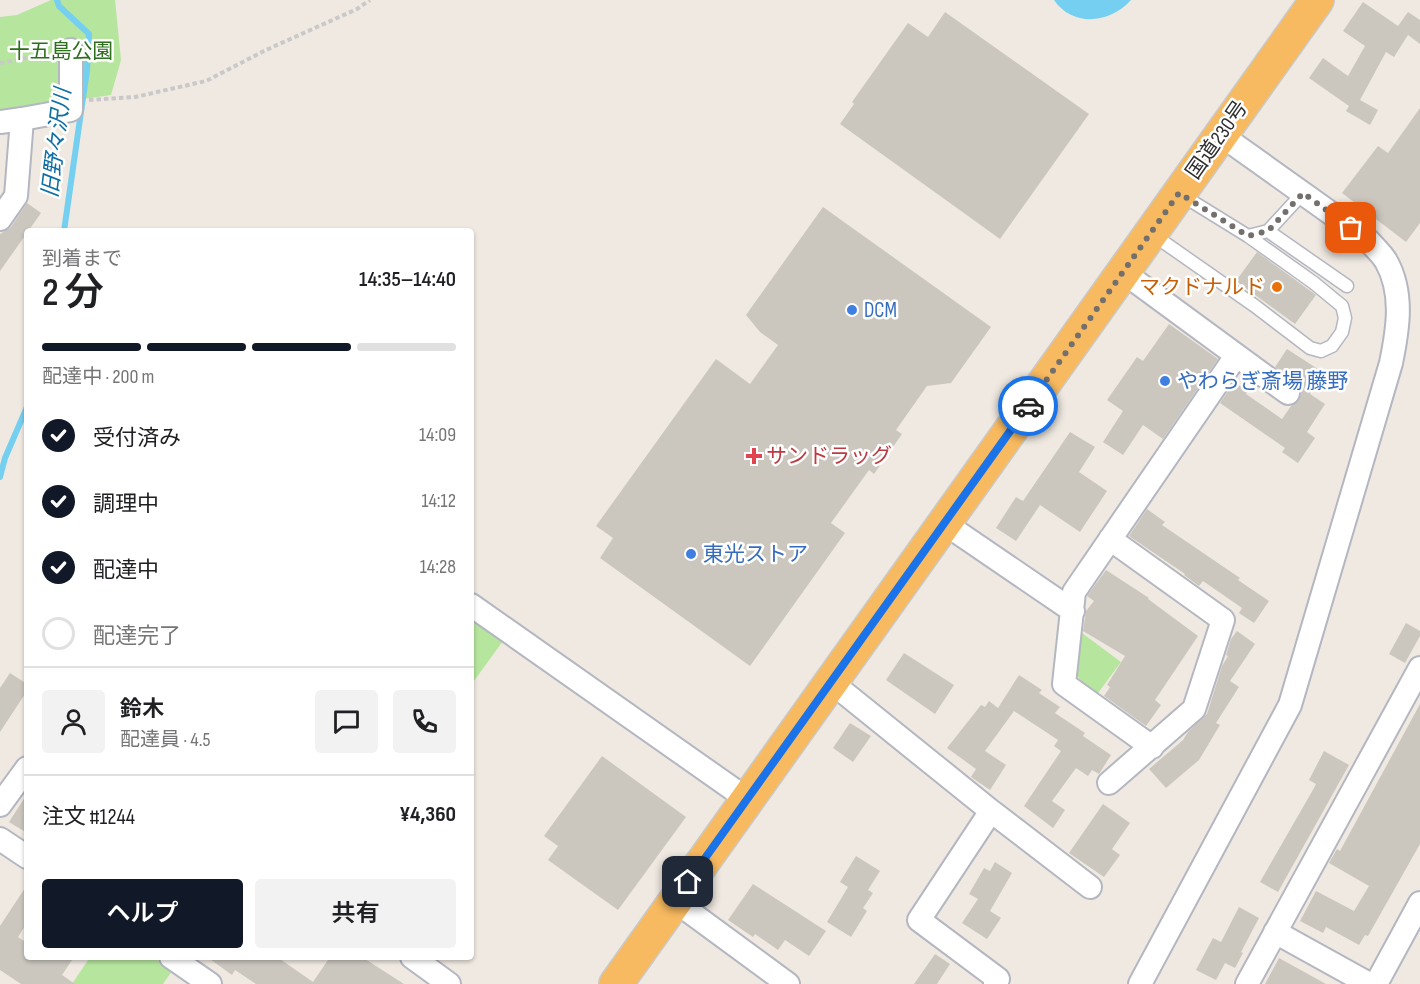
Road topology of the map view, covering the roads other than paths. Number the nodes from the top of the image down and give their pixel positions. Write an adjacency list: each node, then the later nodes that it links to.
1 (1317, 0): 4 (highway, 国道230号)
2 (71, 50): 3 (street)
3 (11, 120): 7 (street)
4 (1221, 135): 5 (highway, 国道230号); 6 (street)
5 (1179, 193): 9 (highway, 国道230号); 10 (lane)
6 (1303, 193): 8 (lane); 40 (street)
7 (0, 219)
8 (1268, 231): 10 (lane); 12 (lane)
9 (1151, 233): 10 (lane); 11 (highway, 国道230号)
10 (1248, 236)
11 (1123, 272): 13 (street); 15 (highway, 国道230号)
12 (1347, 286)
13 (1236, 356): 14 (street); 16 (street)
14 (1288, 393)
15 (944, 523): 18 (street); 20 (highway, 国道230号)
16 (1110, 539): 18 (street); 21 (street)
17 (474, 607): 24 (street)
18 (1073, 611): 21 (street)
19 (1420, 668): 32 (street)
20 (831, 682): 24 (highway, 国道230号); 26 (street)
21 (1152, 747): 23 (street)
22 (24, 772): 25 (street)
23 (1109, 783)
24 (747, 799): 30 (highway, 国道230号)
25 (0, 805)
26 (991, 811): 29 (street); 39 (street)
27 (0, 839): 28 (street)
28 (24, 855)
29 (1090, 887)
30 (675, 901): 37 (highway, 国道230号); 38 (street)
31 (1420, 903): 43 (street)
32 (1275, 932): 41 (street); 42 (street)
33 (176, 960): 35 (street)
34 (416, 960): 36 (street)
35 (197, 974)
36 (445, 983)
37 (616, 984)
38 (788, 984)
39 (995, 984)
40 (1140, 984)
41 (1247, 984)
42 (1369, 984)
43 (1376, 984)

